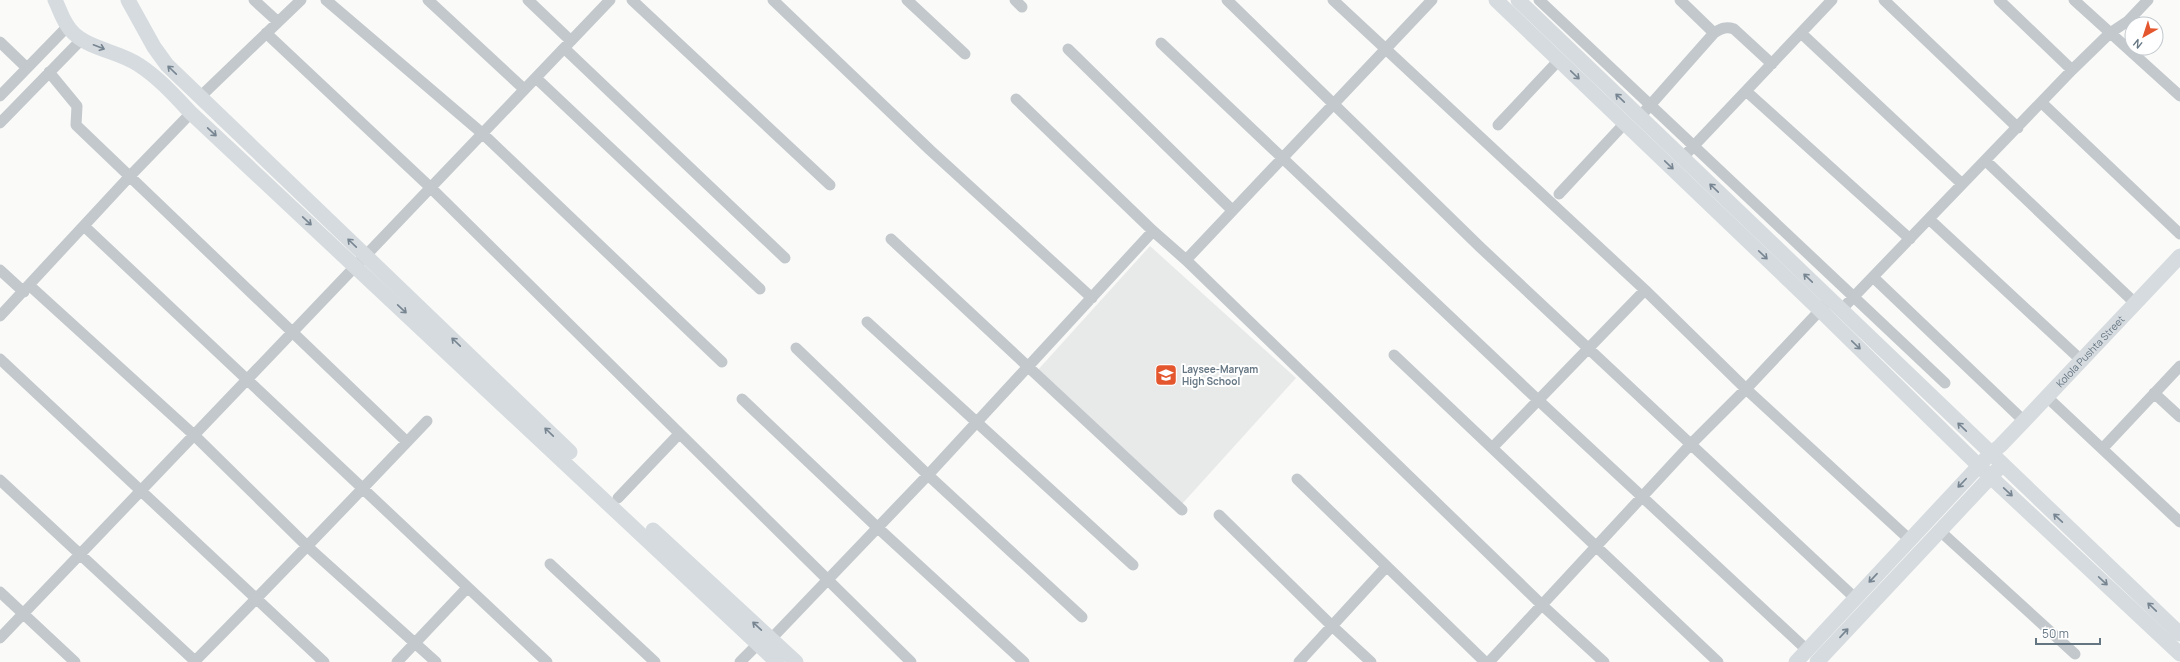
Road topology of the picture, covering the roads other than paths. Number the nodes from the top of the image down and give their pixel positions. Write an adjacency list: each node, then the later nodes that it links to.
1 (55, 0): 26 (main road)
2 (128, 0): 49 (main road, one-way to 2)
3 (254, 0): 25 (street)
4 (301, 0): 25 (street)
5 (326, 0): 59 (street)
6 (428, 0): 45 (street)
7 (528, 0): 35 (street)
8 (610, 0): 35 (street)
9 (632, 0): 66 (street)
10 (773, 0): 86 (street)
11 (907, 0): 38 (street)
12 (1227, 0): 52 (street)
13 (1333, 0): 37 (street)
14 (1432, 0): 37 (street)
15 (1496, 0): 24 (main road)
16 (1518, 0): 24 (main road); 31 (main road)
17 (1539, 0): 53 (street)
18 (1680, 0): 28 (street)
19 (1884, 0): 58 (street)
20 (1998, 0): 42 (street)
21 (2074, 0): 30 (street)
22 (2148, 0): 30 (street)
23 (1829, 1): 29 (street)
24 (1508, 12): 31 (main road)
25 (278, 21): 27 (street)
26 (67, 27): 32 (main road); 41 (street)
27 (266, 33): 49 (street); 67 (street)
28 (1714, 33): 40 (street); 53 (street)
29 (1801, 33): 40 (street); 65 (street)
30 (2110, 33): 42 (street); 48 (street)
31 (1542, 34): 39 (main road); 56 (main road, one-way to 31)
32 (82, 39): 43 (street); 54 (main road, one-way to 54)
33 (0, 42): 41 (street)
34 (1161, 43): 61 (street)
35 (568, 44): 44 (street); 77 (street)
36 (1068, 49): 69 (street)
37 (1385, 50): 52 (street); 84 (street)
38 (965, 54)
39 (1559, 60): 56 (main road, one-way to 56); 57 (street)
40 (1772, 64): 46 (street)
41 (27, 68): 47 (street)
42 (2072, 70): 51 (street)
43 (49, 72): 55 (street); 64 (street)
44 (536, 78): 45 (street); 83 (street)
45 (524, 89): 59 (street)
46 (1746, 91): 60 (street); 75 (street)
47 (0, 96)
48 (2180, 96)
49 (200, 97): 79 (main road, one-way to 49)
50 (1016, 99): 72 (street)
51 (2042, 103): 58 (street); 73 (street)
52 (1333, 104): 61 (street); 94 (street)
53 (1650, 105): 56 (street); 60 (street)
54 (191, 113): 64 (street); 79 (main road, one-way to 79)
55 (0, 122)
56 (1632, 122): 62 (main road); 68 (street); 88 (main road, one-way to 88)
57 (1498, 125)
58 (2018, 128): 63 (street)
59 (483, 134): 67 (street); 98 (street)
60 (1694, 147): 62 (street); 85 (street)
61 (1283, 157): 69 (street); 107 (street)
62 (1683, 158): 88 (main road, one-way to 62)
63 (1986, 161): 65 (street); 87 (street)
64 (130, 176): 71 (street); 92 (street)
65 (1962, 183): 70 (street)
66 (830, 185)
67 (431, 188): 79 (street); 112 (street)
68 (1559, 194)
69 (1232, 210): 78 (street)
70 (1929, 220): 75 (street); 97 (street)
71 (84, 226): 82 (street); 101 (street)
72 (1153, 231): 78 (street); 86 (street)
73 (2180, 234)
74 (891, 239): 99 (street)
75 (1910, 239): 81 (street)
76 (2180, 256): 87 (main road, Kolola Pushta Street)
77 (785, 258)
78 (1186, 260): 146 (street)
79 (361, 262): 92 (street); 127 (main road, one-way to 79); 152 (main road, one-way to 152)
80 (0, 270): 82 (street)
81 (1874, 278): 85 (street); 110 (street)
82 (26, 288): 90 (street); 113 (street)
83 (760, 289)
84 (1644, 290): 94 (street); 103 (street)
85 (1855, 296): 89 (street); 102 (street)
86 (1092, 298): 99 (street)
87 (2136, 304): 97 (main road, Kolola Pushta Street)
88 (1825, 305): 89 (main road); 103 (street); 120 (main road, one-way to 120)
89 (1841, 310): 118 (main road, one-way to 89)
90 (0, 316)
91 (867, 322): 111 (street)
92 (294, 332): 101 (street); 114 (street)
93 (796, 348): 121 (street)
94 (1588, 348): 107 (street); 115 (street)
95 (1394, 355): 116 (street)
96 (0, 359): 126 (street)
97 (2081, 360): 105 (main road, Kolola Pushta Street)
98 (722, 362)
99 (1028, 366): 111 (street); 129 (street)
100 (2180, 366): 104 (street)
101 (247, 381): 113 (street); 125 (street)
102 (1945, 383)
103 (1746, 389): 115 (street); 134 (street)
104 (2154, 393): 108 (street); 117 (street)
105 (2047, 397): 110 (main road, Kolola Pushta Street); 117 (street)
106 (742, 399): 132 (street)
107 (1538, 400): 116 (street); 128 (street)
108 (2180, 417)
109 (427, 421): 114 (street)
110 (2024, 421): 118 (main road, Kolola Pushta Street)
111 (977, 422): 121 (street); 139 (street)
112 (679, 434): 127 (street); 141 (street)
113 (194, 435): 126 (street); 135 (street)
114 (407, 442): 125 (street)
115 (1691, 444): 128 (street); 144 (street)
116 (1492, 448): 136 (street)
117 (2103, 448): 131 (street)
118 (1995, 450): 119 (main road); 120 (main road, Kolola Pushta Street)
119 (2001, 464): 122 (main road); 150 (main road, one-way to 119)
120 (1979, 466): 122 (main road); 134 (main road, Kolola Pushta Street, one-way to 134)
121 (928, 475): 132 (street); 148 (street)
122 (1990, 476): 133 (main road); 156 (main road, one-way to 156)
123 (1297, 479): 140 (street)
124 (0, 480): 137 (street)
125 (362, 487): 135 (street); 142 (street)
126 (143, 491): 137 (street); 145 (street)
127 (618, 498): 152 (main road, one-way to 127)
128 (1643, 498): 136 (street); 154 (street)
129 (1182, 510)
130 (1219, 515): 149 (street)
131 (2180, 522)
132 (878, 528): 141 (street); 168 (street)
133 (1940, 531): 155 (street); 176 (main road, one-way to 133)
134 (1909, 539): 144 (main road, Kolola Pushta Street, one-way to 144)
135 (308, 546): 145 (street); 153 (street)
136 (1598, 546): 146 (street); 174 (street)
137 (79, 555): 147 (street); 158 (street)
138 (550, 564): 163 (street)
139 (1133, 565)
140 (1386, 567): 149 (street); 171 (street)
141 (827, 579): 152 (street); 167 (street)
142 (467, 588): 153 (street); 162 (street)
143 (0, 592): 147 (street)
144 (1855, 598): 154 (main road, Kolola Pushta Street)
145 (256, 599): 158 (street); 159 (street)
146 (1543, 606): 172 (street); 173 (street)
147 (24, 614): 151 (street); 157 (street)
148 (1082, 617)
149 (1331, 625): 169 (street); 170 (street)
150 (2180, 634)
151 (0, 638)
152 (765, 642): 164 (street); 165 (main road); 166 (main road)
153 (415, 643): 160 (street); 161 (street)
154 (1807, 650): 175 (main road, Kolola Pushta Street)
155 (2075, 654)
156 (2180, 654)
157 (75, 662)
158 (196, 662)
159 (324, 662)
160 (397, 662)
161 (436, 662)
162 (547, 662)
163 (655, 662)
164 (740, 662)
165 (777, 662)
166 (796, 662)
167 (911, 662)
168 (1024, 662)
169 (1299, 662)
170 (1372, 662)
171 (1485, 662)
172 (1490, 662)
173 (1604, 662)
174 (1718, 662)
175 (1796, 662)
176 (1817, 662)

